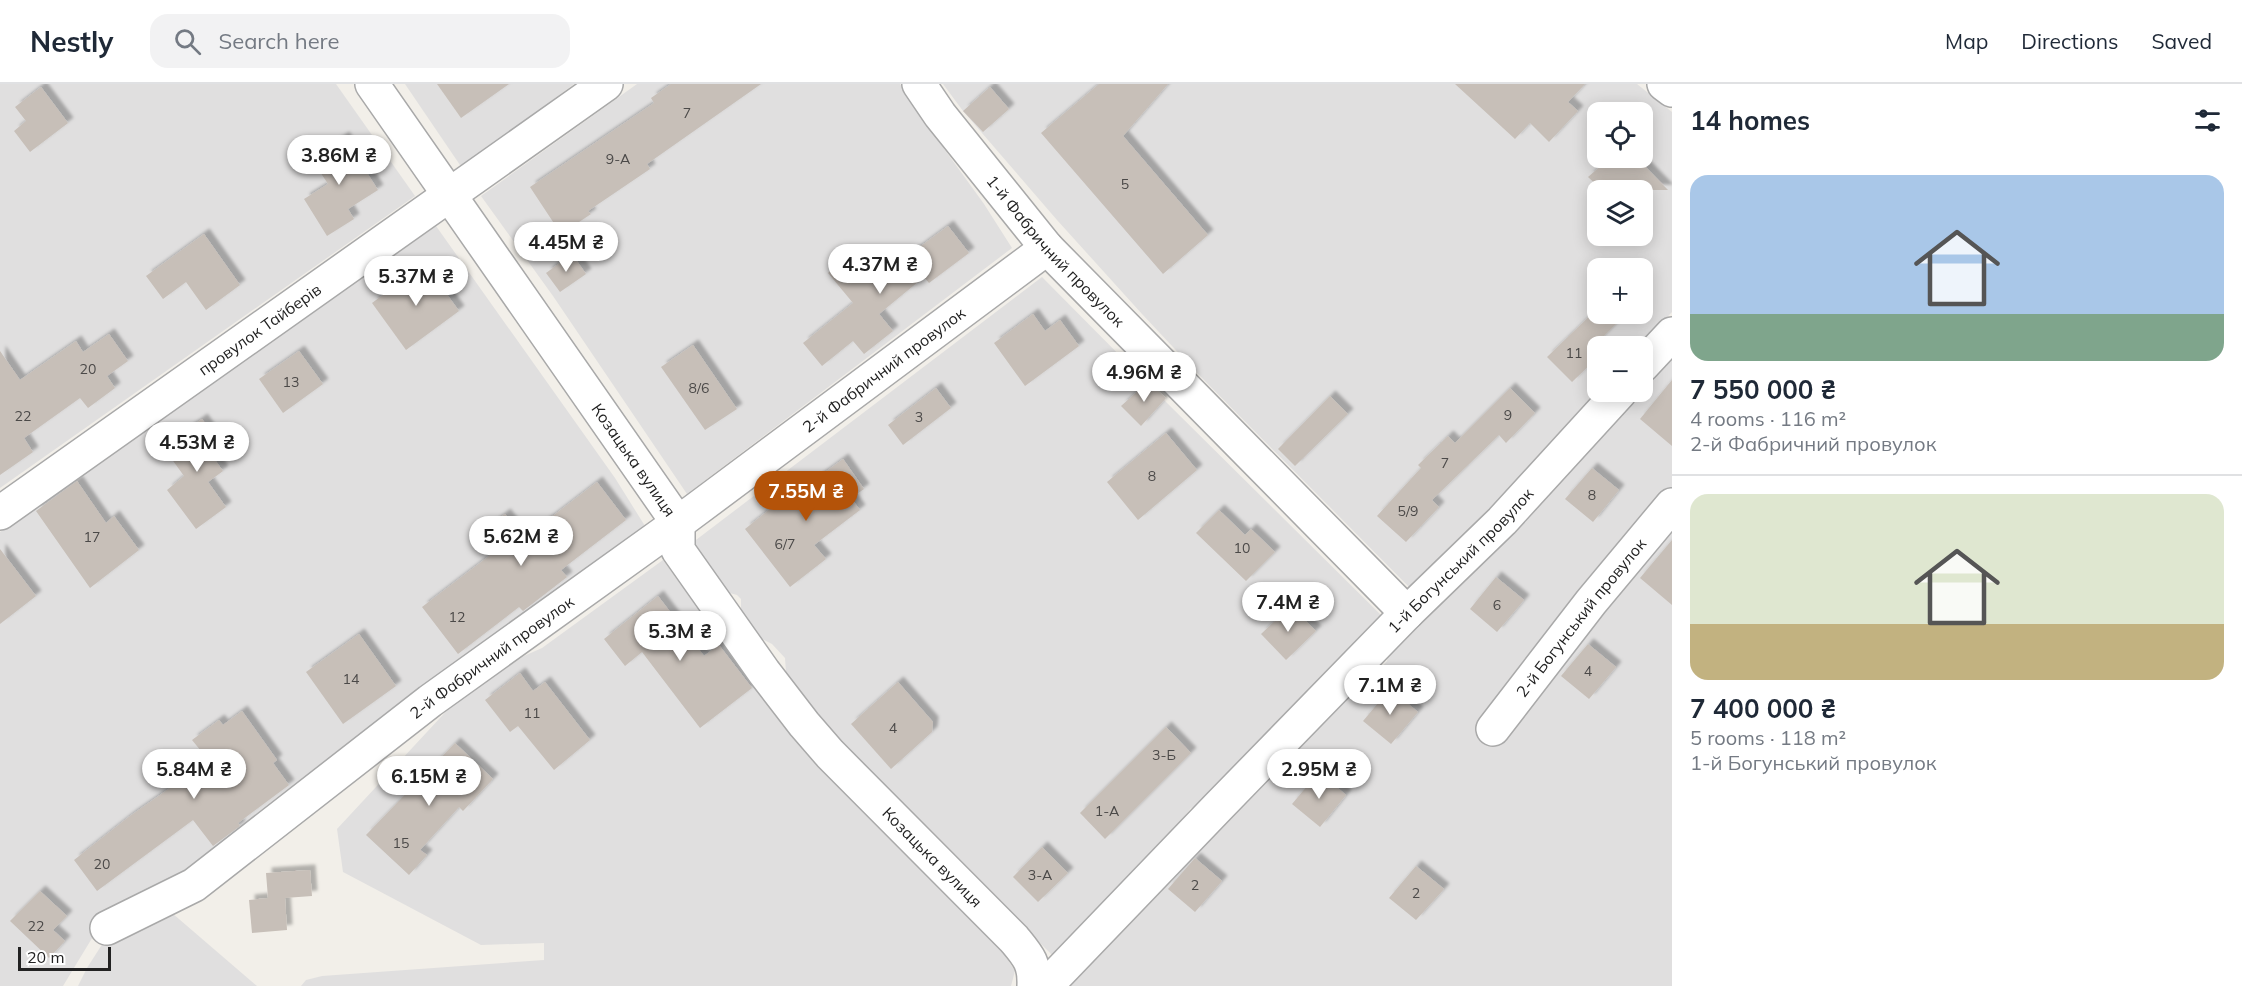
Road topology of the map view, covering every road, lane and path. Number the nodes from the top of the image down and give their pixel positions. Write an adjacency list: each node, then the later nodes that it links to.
1 (372, 84): 6 (street, Козацька вулиця)
2 (606, 84): 6 (street, провулок Тайберів)
3 (919, 84): 7 (street, 1-й Фабричний провулок)
4 (1664, 84): 5 (street)
5 (1672, 90)
6 (451, 196): 12 (street, провулок Тайберів); 13 (street, Козацька вулиця)
7 (1047, 249): 13 (street, 2-й Фабричний провулок); 14 (street, 1-й Фабричний провулок)
8 (1672, 334): 9 (street)
9 (1653, 354)
10 (1611, 402): 14 (street, 1-й Богунський провулок)
11 (1672, 505): 15 (street, 2-й Богунський провулок)
12 (0, 513)
13 (678, 523): 16 (street, 2-й Фабричний провулок); 17 (street, Козацька вулиця)
14 (1407, 614): 18 (street, 1-й Богунський провулок)
15 (1493, 729)
16 (107, 928)
17 (1034, 986)
18 (1046, 986)

